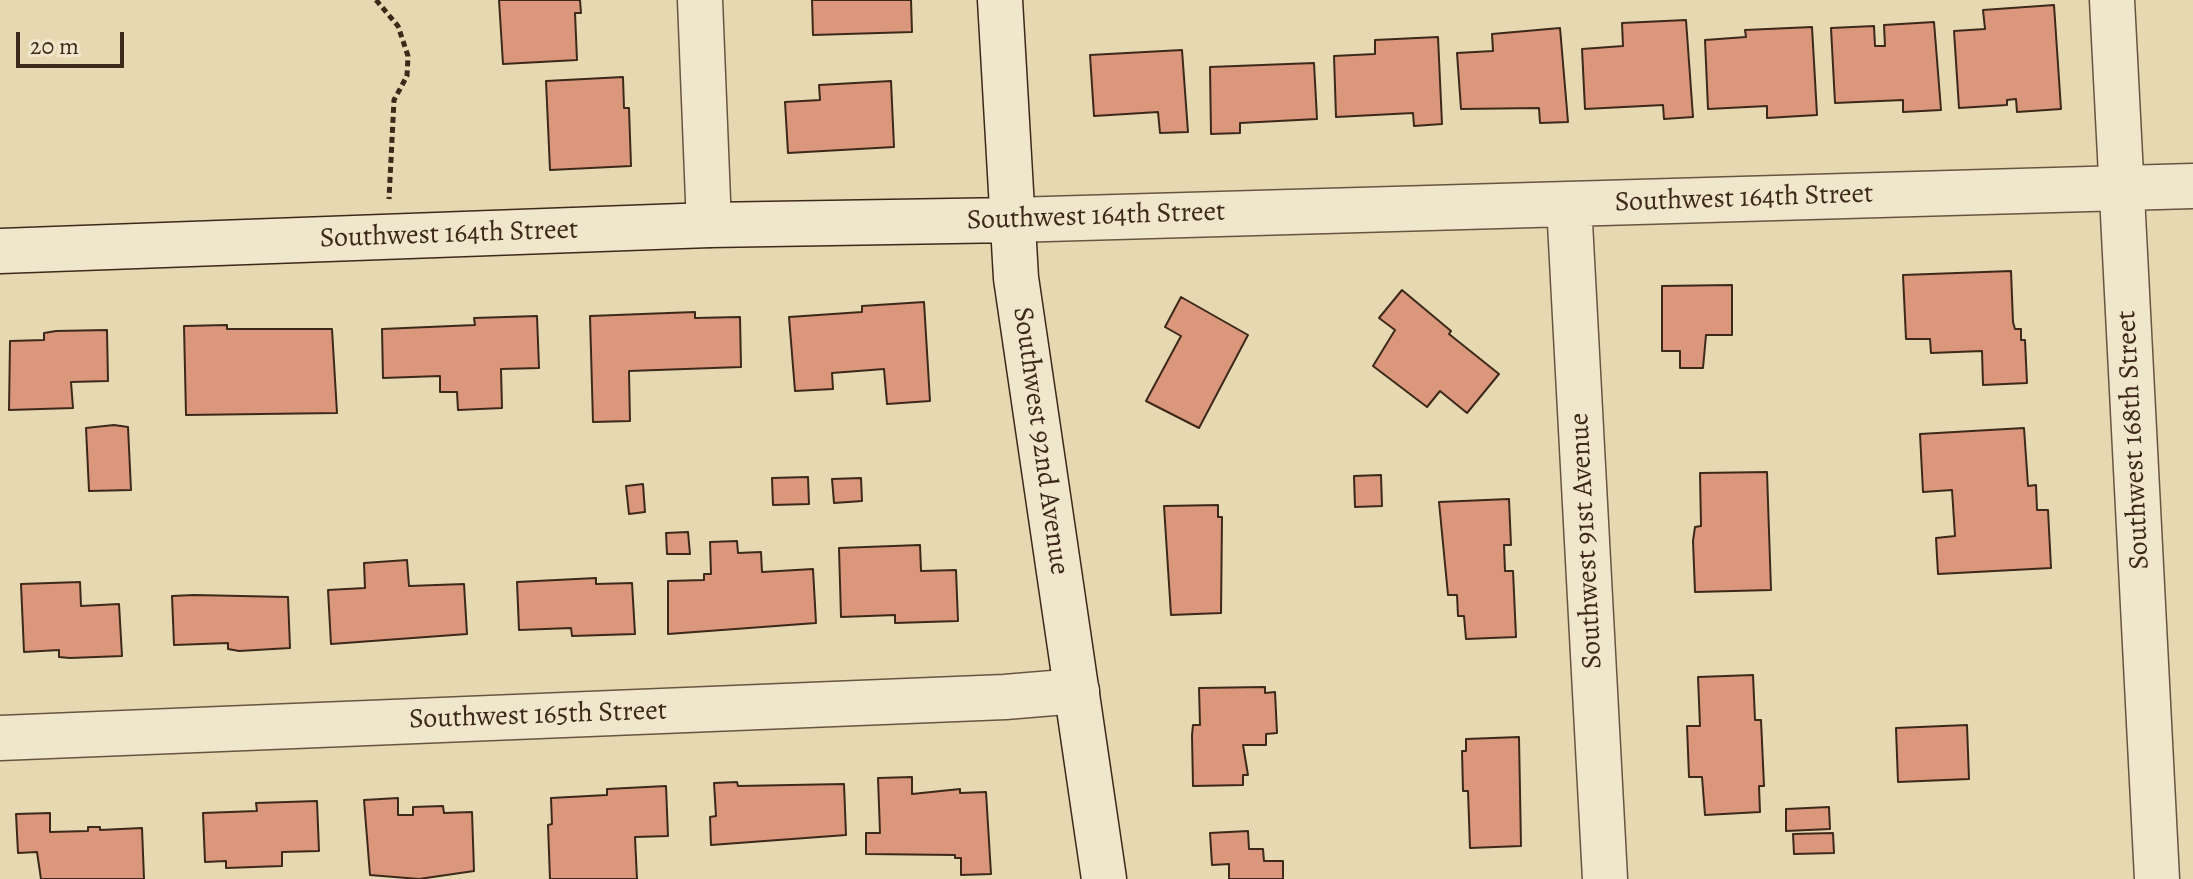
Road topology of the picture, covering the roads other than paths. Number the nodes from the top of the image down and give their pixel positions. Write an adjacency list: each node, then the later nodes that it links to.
1 (700, 0): 8 (street)
2 (1000, 0): 7 (street, Southwest 92nd Avenue)
3 (2112, 0): 5 (street, Southwest 168th Street)
4 (2193, 186): 5 (street, Southwest 164th Street)
5 (2122, 188): 6 (street, Southwest 164th Street); 14 (street, Southwest 168th Street)
6 (1569, 204): 7 (street, Southwest 164th Street); 13 (street, Southwest 91st Avenue)
7 (1012, 220): 8 (street, Southwest 164th Street); 10 (street, Southwest 92nd Avenue)
8 (709, 225): 9 (street, Southwest 164th Street)
9 (0, 251)
10 (1077, 691): 11 (street, Southwest 165th Street); 12 (street, Southwest 92nd Avenue)
11 (0, 738)
12 (1104, 879)
13 (1605, 879)
14 (2157, 879)

